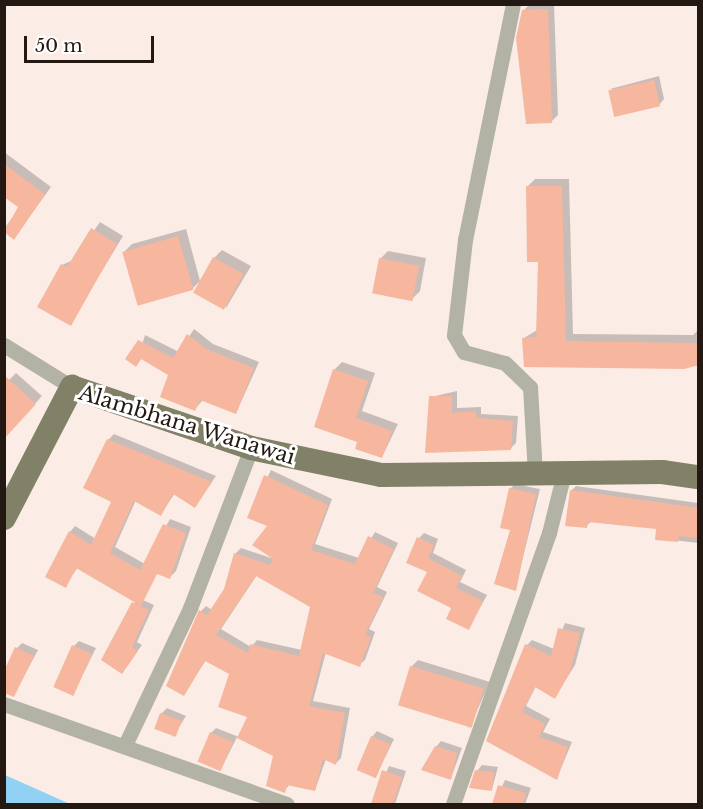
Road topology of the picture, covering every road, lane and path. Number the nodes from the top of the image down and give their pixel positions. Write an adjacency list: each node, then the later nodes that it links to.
1 (513, 4): 5 (street)
2 (4, 345): 3 (street)
3 (72, 387): 4 (main road, Alambhana Wanawai); 8 (main road, Alambhana Wanawai)
4 (251, 448): 5 (main road, Alambhana Wanawai); 10 (street)
5 (535, 473): 6 (main road, Alambhana Wanawai)
6 (564, 473): 7 (main road, Alambhana Wanawai); 12 (street)
7 (699, 477)
8 (4, 518)
9 (4, 704): 10 (street)
10 (125, 745): 11 (street)
11 (287, 804)
12 (453, 804)

